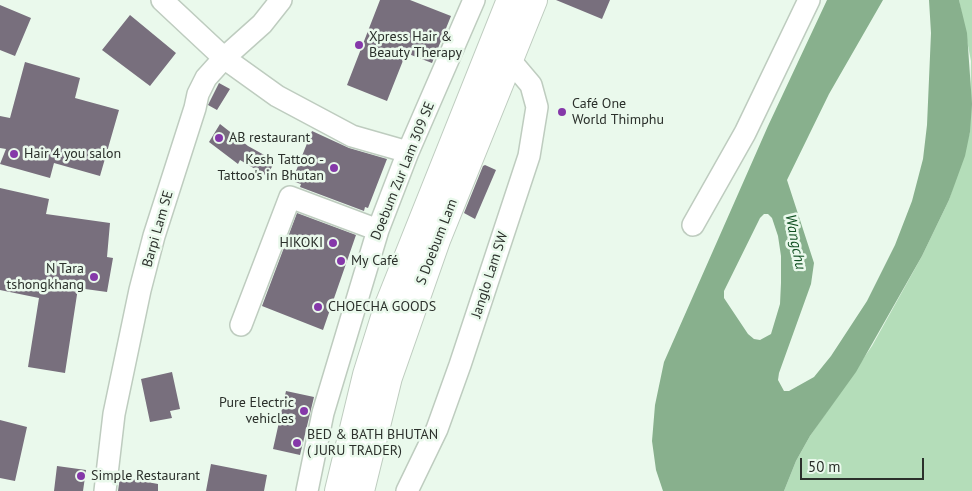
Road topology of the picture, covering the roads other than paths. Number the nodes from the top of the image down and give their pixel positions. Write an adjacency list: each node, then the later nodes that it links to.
1 (162, 0): 7 (street)
2 (281, 0): 7 (street, Barpi Lam SE)
3 (474, 0): 9 (street, Doebum Zur Lam 309 SE)
4 (511, 0): 15 (highway, S Doebum Lam)
5 (534, 0): 8 (highway, S Doebum Lam)
6 (809, 0): 10 (street)
7 (224, 58): 9 (street); 13 (street, Barpi Lam SE)
8 (510, 59): 16 (highway, S Doebum Lam); 17 (street, Janglo Lam SW)
9 (408, 152): 11 (street, Doebum Zur Lam 309 SE)
10 (693, 225)
11 (378, 230): 12 (street); 14 (street, Doebum Zur Lam 309 SE)
12 (241, 325)
13 (105, 491)
14 (308, 491)
15 (339, 491)
16 (360, 491)
17 (407, 491)

